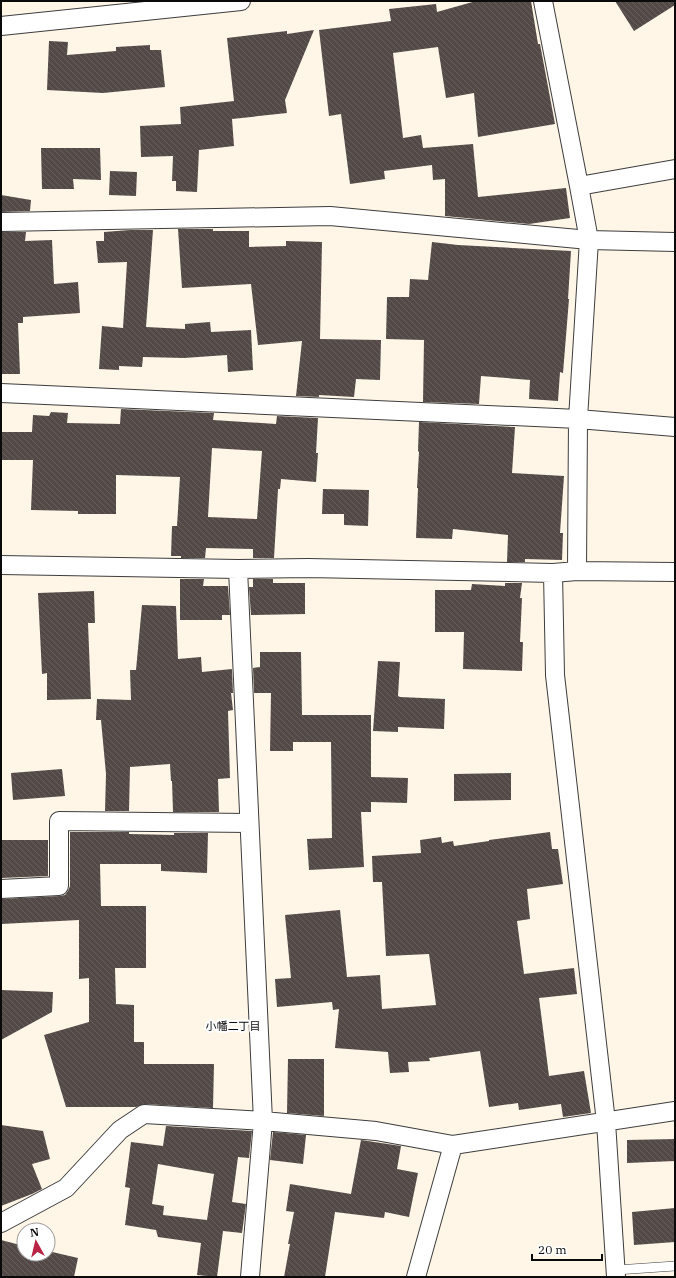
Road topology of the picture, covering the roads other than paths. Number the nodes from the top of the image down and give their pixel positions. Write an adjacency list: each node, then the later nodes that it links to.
1 (240, 1): 3 (street)
2 (543, 1): 5 (street)
3 (1, 26)
4 (675, 169): 5 (street)
5 (579, 186): 7 (street)
6 (1, 222): 7 (street)
7 (589, 240): 8 (street); 10 (street)
8 (675, 242)
9 (1, 393): 10 (street)
10 (578, 419): 11 (street); 14 (street)
11 (675, 428)
12 (1, 565): 13 (street)
13 (238, 569): 16 (street); 17 (street)
14 (577, 571): 15 (street); 16 (street)
15 (675, 572)
16 (553, 574): 21 (street)
17 (249, 823): 18 (street); 20 (street)
18 (1, 889)
19 (675, 1111): 21 (street)
20 (263, 1121): 22 (street); 23 (street); 26 (street)
21 (606, 1122): 22 (street); 25 (street)
22 (453, 1145): 27 (street)
23 (1, 1223)
24 (675, 1266): 25 (lane)
25 (616, 1273)
26 (250, 1277)
27 (416, 1277)

